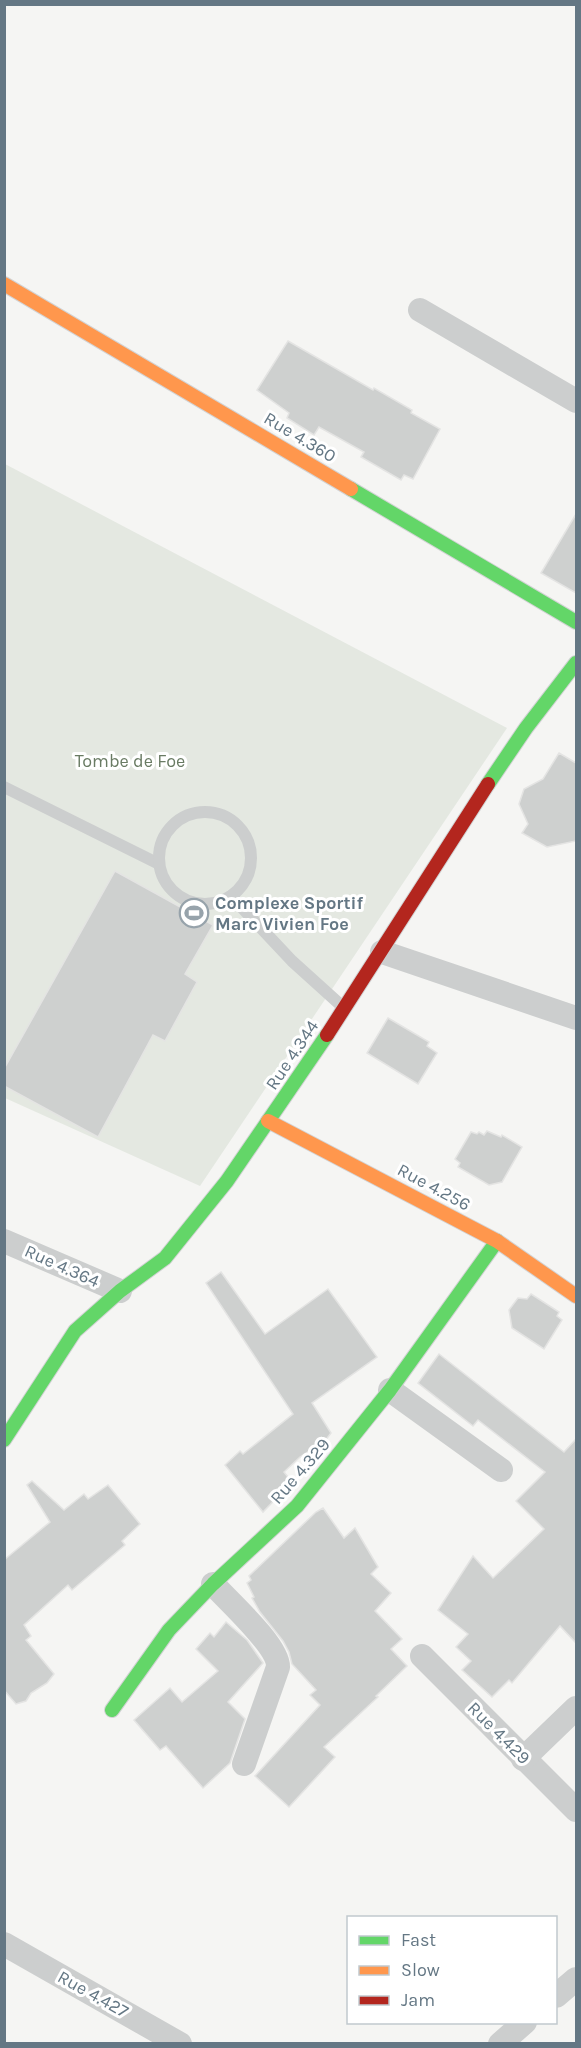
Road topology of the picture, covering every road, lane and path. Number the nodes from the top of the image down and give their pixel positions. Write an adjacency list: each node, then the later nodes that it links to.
1 (4, 284): 4 (street, Rue 4.360)
2 (420, 310): 3 (street)
3 (576, 401)
4 (576, 622)
5 (576, 663): 9 (street, Rue 4.344)
6 (4, 787): 7 (lane)
7 (159, 864): 8 (lane); 8 (lane)
8 (231, 896): 10 (lane)
9 (382, 952): 10 (street, Rue 4.344); 11 (street)
10 (345, 1009): 12 (street, Rue 4.344)
11 (576, 1018)
12 (268, 1121): 14 (street, Rue 4.256); 15 (street, Rue 4.344)
13 (4, 1241): 15 (street, Rue 4.364)
14 (497, 1241): 16 (street, Rue 4.256); 17 (street, Rue 4.329)
15 (120, 1291): 18 (street, Rue 4.344)
16 (576, 1296)
17 (390, 1390): 19 (street); 20 (street, Rue 4.329)
18 (4, 1440)
19 (501, 1470)
20 (213, 1584): 23 (street, Rue 4.329); 25 (street)
21 (422, 1656): 24 (street, Rue 4.429)
22 (576, 1708): 24 (street)
23 (112, 1710)
24 (523, 1759): 26 (street, Rue 4.429)
25 (244, 1764)
26 (576, 1810)
27 (4, 1944): 31 (street, Rue 4.427)
28 (576, 1979): 29 (street)
29 (557, 1994)
30 (523, 2024): 32 (street)
31 (180, 2043)
32 (500, 2043)

